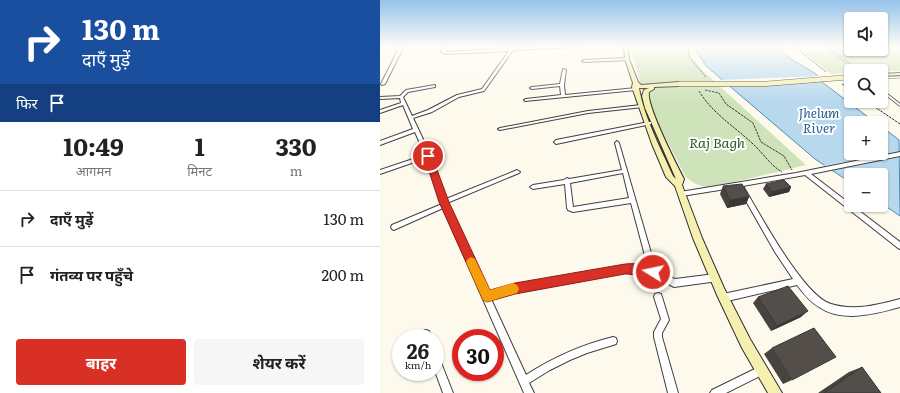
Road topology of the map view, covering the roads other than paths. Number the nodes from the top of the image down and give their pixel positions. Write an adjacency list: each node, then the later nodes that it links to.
1 (393, 64): 8 (street)
2 (501, 64): 24 (street)
3 (629, 64): 12 (main road)
4 (564, 70): 9 (street)
5 (888, 76): 6 (main road)
6 (900, 76)
7 (844, 79): 10 (main road, bridge)
8 (384, 84)
9 (562, 85): 13 (street); 15 (street)
10 (677, 85): 12 (main road); 14 (main road)
11 (434, 86): 18 (street)
12 (637, 87): 14 (main road); 15 (street); 21 (main road); 23 (main road)
13 (532, 88)
14 (652, 88): 23 (main road)
15 (563, 96): 19 (street)
16 (888, 96): 20 (lane)
17 (380, 98): 18 (street)
18 (402, 100): 22 (street); 24 (street)
19 (526, 100)
20 (900, 105)
21 (641, 106): 25 (main road); 26 (street)
22 (380, 112)
23 (650, 113): 40 (main road)
24 (410, 118): 27 (street)
25 (649, 123): 28 (street); 40 (main road)
26 (500, 129)
27 (416, 130): 29 (street); 32 (street)
28 (556, 142)
29 (380, 143)
30 (617, 143): 33 (street)
31 (900, 154): 36 (street)
32 (428, 156): 34 (street); 42 (street)
33 (625, 171): 37 (street); 41 (street)
34 (380, 172)
35 (518, 172): 42 (street)
36 (808, 172): 38 (street); 44 (street)
37 (567, 180): 39 (street); 41 (street)
38 (739, 184): 40 (street); 47 (street)
39 (533, 187)
40 (680, 190): 46 (main road)
41 (633, 200): 45 (street)
42 (445, 204): 43 (street); 48 (street)
43 (394, 227)
44 (900, 246)
45 (653, 272): 46 (street); 48 (street)
46 (715, 278): 50 (main road)
47 (799, 281): 50 (street); 51 (street)
48 (487, 296): 55 (street)
49 (658, 297): 58 (street)
50 (723, 298): 53 (main road)
51 (900, 303)
52 (613, 342): 55 (street)
53 (761, 371): 59 (street); 60 (main road)
54 (444, 381): 56 (street)
55 (524, 382): 57 (street)
56 (448, 393)
57 (529, 393)
58 (673, 393)
59 (715, 393)
60 (775, 393)

